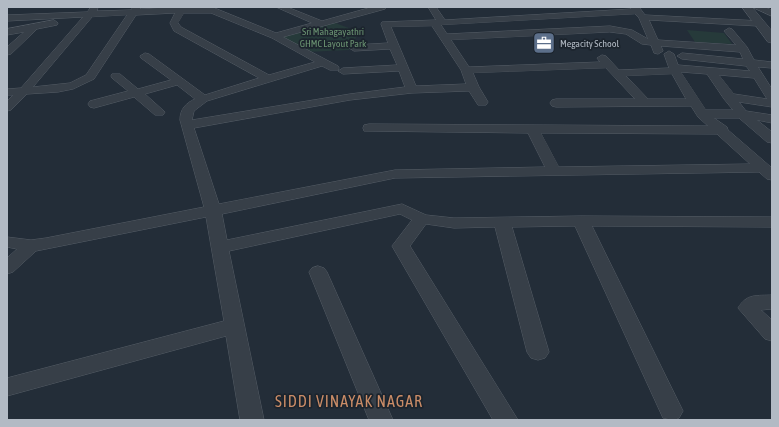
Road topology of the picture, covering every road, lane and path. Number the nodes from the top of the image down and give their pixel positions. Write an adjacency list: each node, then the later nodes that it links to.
1 (55, 7): 17 (street)
2 (280, 7): 24 (street)
3 (346, 7): 15 (street)
4 (382, 7): 15 (street)
5 (432, 7): 25 (street)
6 (533, 7): 18 (street)
7 (747, 7): 27 (street)
8 (758, 7): 16 (street)
9 (182, 8): 10 (street); 32 (street); 55 (street)
10 (136, 9): 13 (street); 59 (street)
11 (591, 10): 12 (street); 18 (street)
12 (638, 11): 20 (street); 21 (street); 35 (street)
13 (90, 12): 17 (street); 26 (street); 59 (street)
14 (721, 12): 23 (street)
15 (361, 13): 22 (street); 24 (street)
16 (772, 13)
17 (45, 16): 19 (street); 26 (street)
18 (543, 16): 25 (street); 28 (street)
19 (7, 18)
20 (666, 18): 21 (street); 29 (street)
21 (700, 20): 23 (street)
22 (379, 21): 25 (street); 37 (street)
23 (728, 21): 27 (street)
24 (320, 23): 32 (street)
25 (439, 23): 34 (street)
26 (33, 28): 30 (street); 40 (street)
27 (752, 29): 29 (street); 33 (street)
28 (558, 31): 34 (street); 35 (street)
29 (722, 31): 39 (street)
30 (7, 32)
31 (675, 33): 36 (street)
32 (275, 36): 44 (street)
33 (770, 36)
34 (445, 37): 49 (street)
35 (654, 43): 36 (street); 41 (street)
36 (681, 45): 39 (street)
37 (394, 46): 38 (street); 48 (street)
38 (354, 48)
39 (744, 49): 45 (street)
40 (7, 52)
41 (669, 54): 45 (street); 50 (street)
42 (145, 56): 56 (street)
43 (601, 56): 46 (street)
44 (324, 62): 48 (street); 55 (street)
45 (750, 63): 47 (street); 53 (street)
46 (609, 65): 49 (street); 52 (street)
47 (772, 65)
48 (402, 68): 58 (street)
49 (466, 70): 57 (street)
50 (675, 70): 51 (street); 52 (street); 67 (street)
51 (710, 70): 53 (street); 62 (street)
52 (617, 73): 66 (street)
53 (757, 75): 64 (street)
54 (116, 76): 61 (street)
55 (268, 79): 63 (street)
56 (180, 81): 61 (street); 63 (street)
57 (473, 87): 58 (street); 65 (street)
58 (412, 90): 76 (street)
59 (24, 91): 60 (street); 71 (street)
60 (7, 92)
61 (136, 93): 70 (street); 72 (street)
62 (728, 97): 69 (street); 74 (street)
63 (203, 98): 76 (street)
64 (772, 98)
65 (482, 102)
66 (645, 102): 67 (street); 68 (street)
67 (694, 102): 73 (street)
68 (556, 103)
69 (772, 103)
70 (94, 104)
71 (7, 107)
72 (159, 112)
73 (702, 114): 74 (street); 79 (street)
74 (742, 114): 75 (street); 80 (street)
75 (772, 118)
76 (187, 125): 83 (street)
77 (369, 128): 78 (street)
78 (533, 129): 79 (street); 81 (street)
79 (722, 130): 82 (street)
80 (772, 139)
81 (554, 171): 82 (street); 83 (street)
82 (767, 172)
83 (213, 210): 89 (street); 90 (street)
84 (422, 219): 86 (street); 90 (street); 101 (street)
85 (581, 221): 86 (street); 87 (street); 98 (street)
86 (502, 222): 96 (street)
87 (772, 222)
88 (7, 242): 89 (street)
89 (31, 246): 91 (street)
90 (220, 247): 94 (street)
91 (7, 268)
92 (318, 272): 100 (street)
93 (772, 302): 95 (street)
94 (234, 326): 97 (street); 99 (street)
95 (772, 333)
96 (538, 352)
97 (7, 387)
98 (671, 411)
99 (252, 420)
100 (381, 420)
101 (506, 420)

